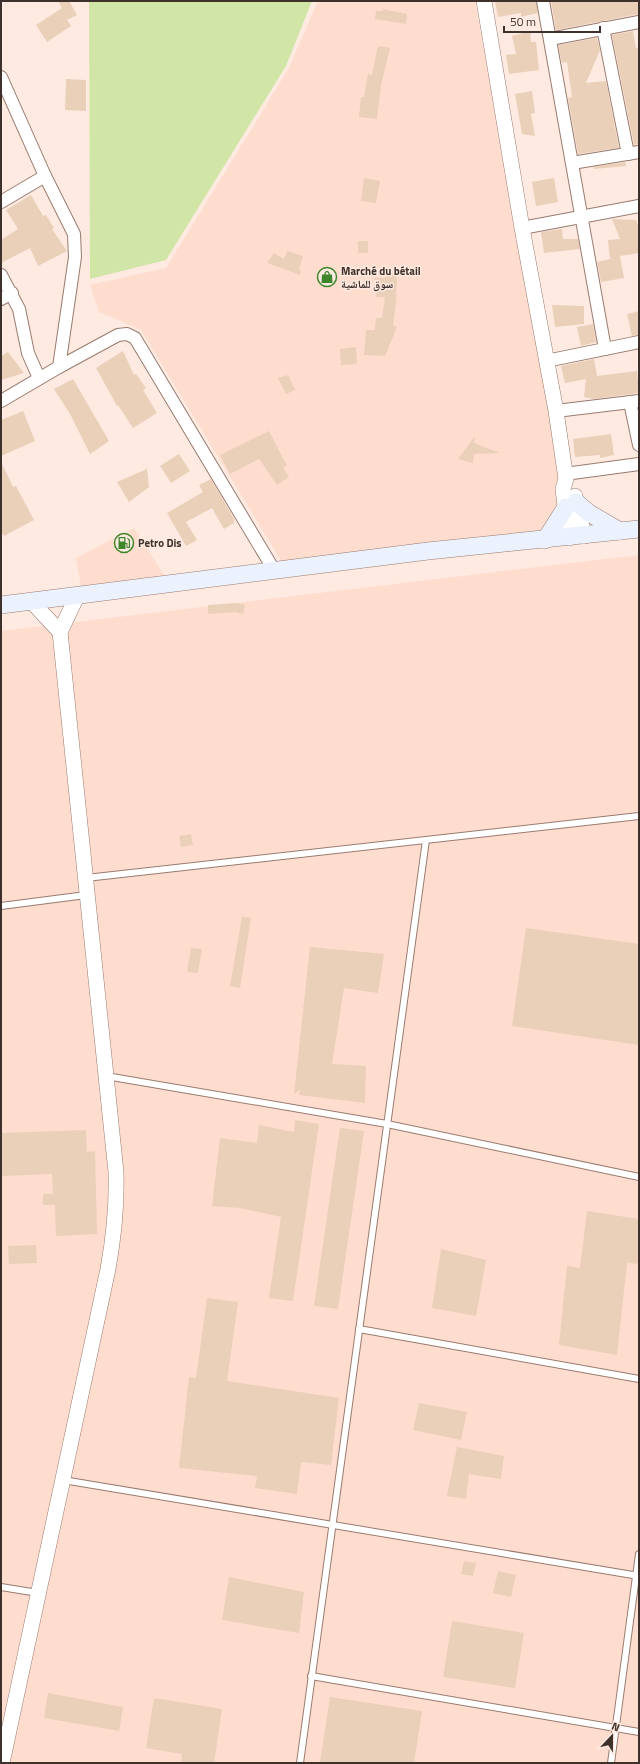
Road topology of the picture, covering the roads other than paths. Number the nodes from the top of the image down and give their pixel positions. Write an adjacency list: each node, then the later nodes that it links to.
1 (484, 1): 14 (street)
2 (543, 1): 5 (street)
3 (639, 22): 4 (street)
4 (603, 28): 5 (street); 8 (street)
5 (550, 39): 9 (street)
6 (1, 77): 7 (street)
7 (6, 98): 10 (street)
8 (634, 153): 9 (street)
9 (572, 163): 13 (street)
10 (45, 176): 11 (street); 20 (street)
11 (1, 202)
12 (639, 206): 13 (street)
13 (582, 216): 14 (street); 18 (street)
14 (522, 228): 19 (street)
15 (1, 275): 16 (street)
16 (6, 296): 21 (street)
17 (639, 342): 18 (street)
18 (605, 349): 19 (street)
19 (546, 361): 24 (street)
20 (59, 367): 21 (street); 33 (street)
21 (39, 378): 22 (street)
22 (1, 401)
23 (635, 401): 24 (street); 25 (street)
24 (556, 411): 27 (street)
25 (639, 445)
26 (639, 464): 27 (street)
27 (566, 477): 28 (street)
28 (571, 504): 30 (main road); 31 (street); 32 (main road)
29 (639, 529): 30 (main road)
30 (620, 531): 31 (main road)
31 (576, 537): 32 (main road)
32 (544, 540): 33 (main road)
33 (274, 570): 34 (main road)
34 (77, 596): 35 (main road); 37 (street)
35 (31, 601): 36 (main road); 37 (street)
36 (1, 604)
37 (60, 632): 40 (street)
38 (639, 816): 39 (lane)
39 (426, 840): 40 (lane); 44 (lane)
40 (86, 878): 41 (street)
41 (88, 895): 42 (lane); 43 (street)
42 (1, 906)
43 (106, 1076): 44 (lane); 48 (street)
44 (387, 1124): 45 (lane); 46 (lane)
45 (639, 1178)
46 (359, 1329): 47 (lane); 49 (lane)
47 (639, 1379)
48 (62, 1480): 49 (lane); 53 (street)
49 (332, 1525): 51 (lane); 54 (lane)
50 (639, 1554): 51 (lane)
51 (638, 1576): 55 (lane)
52 (1, 1587): 53 (lane)
53 (38, 1593): 57 (street)
54 (311, 1676): 55 (lane); 58 (lane)
55 (615, 1728): 56 (lane); 59 (lane)
56 (639, 1732)
57 (2, 1763)
58 (300, 1763)
59 (611, 1763)

